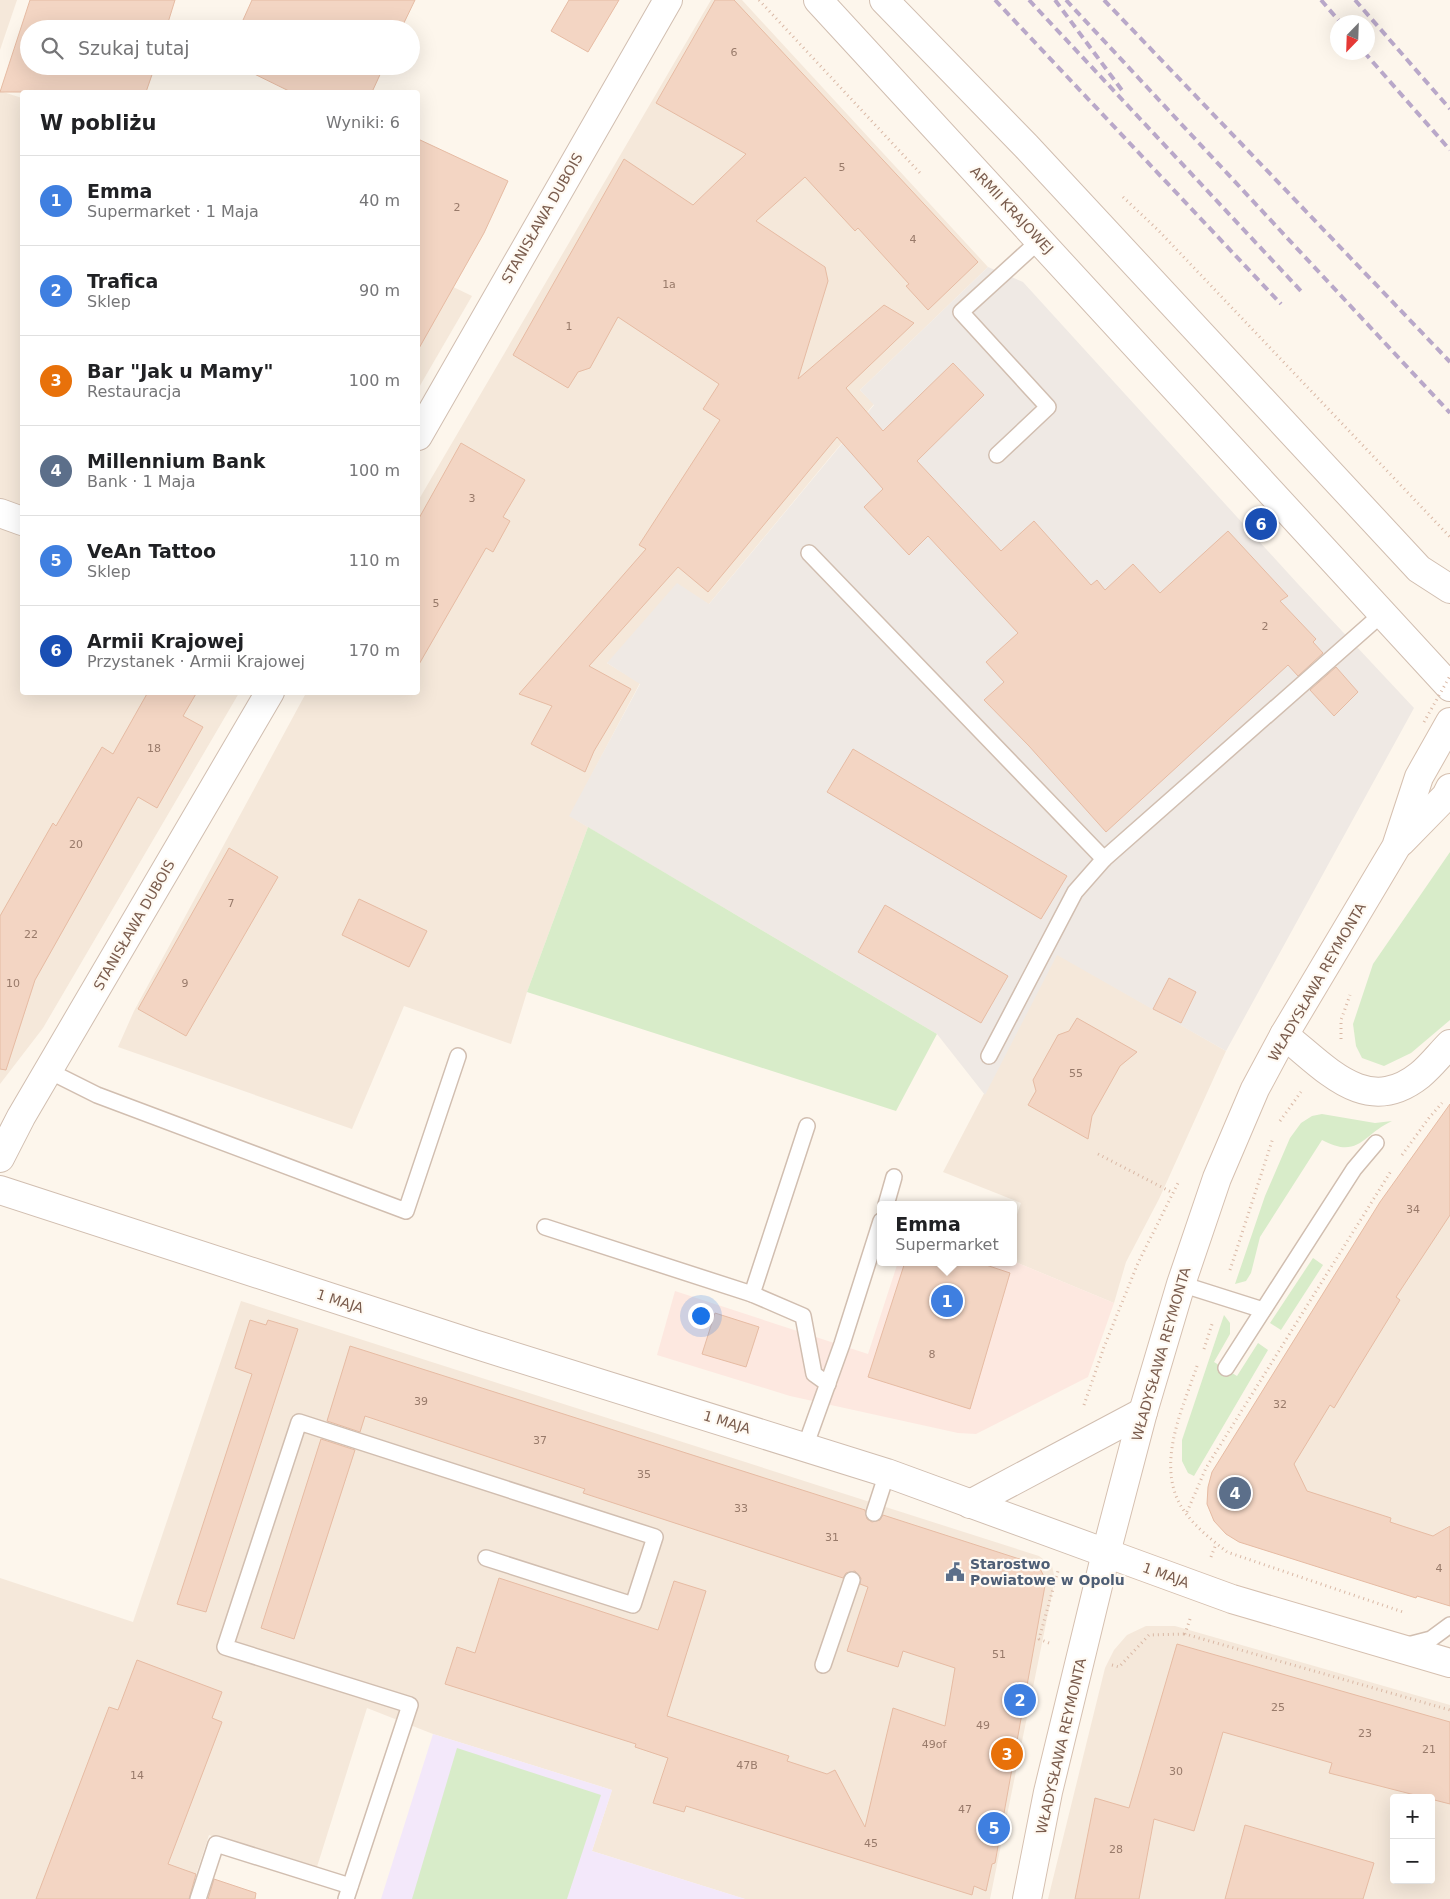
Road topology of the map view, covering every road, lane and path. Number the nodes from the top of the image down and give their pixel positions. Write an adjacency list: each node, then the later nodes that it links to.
1 (668, 0): 8 (street, STANISŁAWA DUBOIS)
2 (759, 0): 5 (path)
3 (818, 0): 7 (street, ARMII KRAJOWEJ)
4 (884, 0): 14 (street)
5 (920, 174)
6 (1122, 196): 12 (path)
7 (1040, 240): 9 (lane); 15 (street, ARMII KRAJOWEJ)
8 (420, 433)
9 (997, 455)
10 (0, 513): 11 (street)
11 (20, 520)
12 (1450, 537)
13 (809, 553): 22 (lane)
14 (1450, 589)
15 (1383, 613): 17 (street, ARMII KRAJOWEJ); 22 (lane)
16 (1450, 676): 19 (path, bridge)
17 (1450, 687)
18 (268, 695): 29 (street, STANISŁAWA DUBOIS)
19 (1438, 728): 21 (street, WŁADYSŁAWA REYMONTA)
20 (1450, 788): 21 (street, WŁADYSŁAWA REYMONTA)
21 (1396, 847): 24 (street, WŁADYSŁAWA REYMONTA)
22 (1104, 859): 27 (lane)
23 (1352, 988): 28 (path)
24 (1284, 1035): 28 (street); 46 (street, WŁADYSŁAWA REYMONTA)
25 (1450, 1044): 28 (street)
26 (458, 1056): 29 (lane)
27 (989, 1056)
28 (1322, 1065): 31 (path)
29 (49, 1071): 37 (street, STANISŁAWA DUBOIS)
30 (1445, 1100): 36 (path)
31 (1278, 1123)
32 (807, 1126): 47 (lane)
33 (1275, 1132): 48 (path)
34 (1376, 1143): 49 (lane)
35 (1098, 1154): 42 (path)
36 (1402, 1156)
37 (0, 1158)
38 (1396, 1164): 58 (path)
39 (1180, 1176): 42 (path)
40 (894, 1177): 43 (lane)
41 (0, 1190): 54 (street, 1 MAJA)
42 (1173, 1193): 52 (path)
43 (887, 1201)
44 (545, 1227): 47 (lane)
45 (877, 1233): 51 (lane)
46 (1181, 1284): 48 (lane); 53 (street, WŁADYSŁAWA REYMONTA)
47 (752, 1294): 51 (lane)
48 (1222, 1297): 49 (lane); 58 (path)
49 (1264, 1310): 50 (lane)
50 (1226, 1368)
51 (828, 1384): 54 (lane)
52 (1082, 1412)
53 (1143, 1412): 56 (street); 59 (street, WŁADYSŁAWA REYMONTA)
54 (805, 1447): 55 (street, 1 MAJA)
55 (888, 1474): 56 (street, 1 MAJA); 57 (lane)
56 (970, 1504): 59 (street, 1 MAJA)
57 (874, 1512)
58 (1186, 1513): 62 (path)
59 (1106, 1553): 63 (street, 1 MAJA); 68 (street, WŁADYSŁAWA REYMONTA)
60 (486, 1558): 66 (lane)
61 (852, 1580): 65 (lane)
62 (1449, 1626): 63 (lane)
63 (1397, 1648): 64 (street, 1 MAJA)
64 (1450, 1663)
65 (823, 1666)
66 (348, 1893): 67 (lane)
67 (198, 1899)
68 (1027, 1899)

